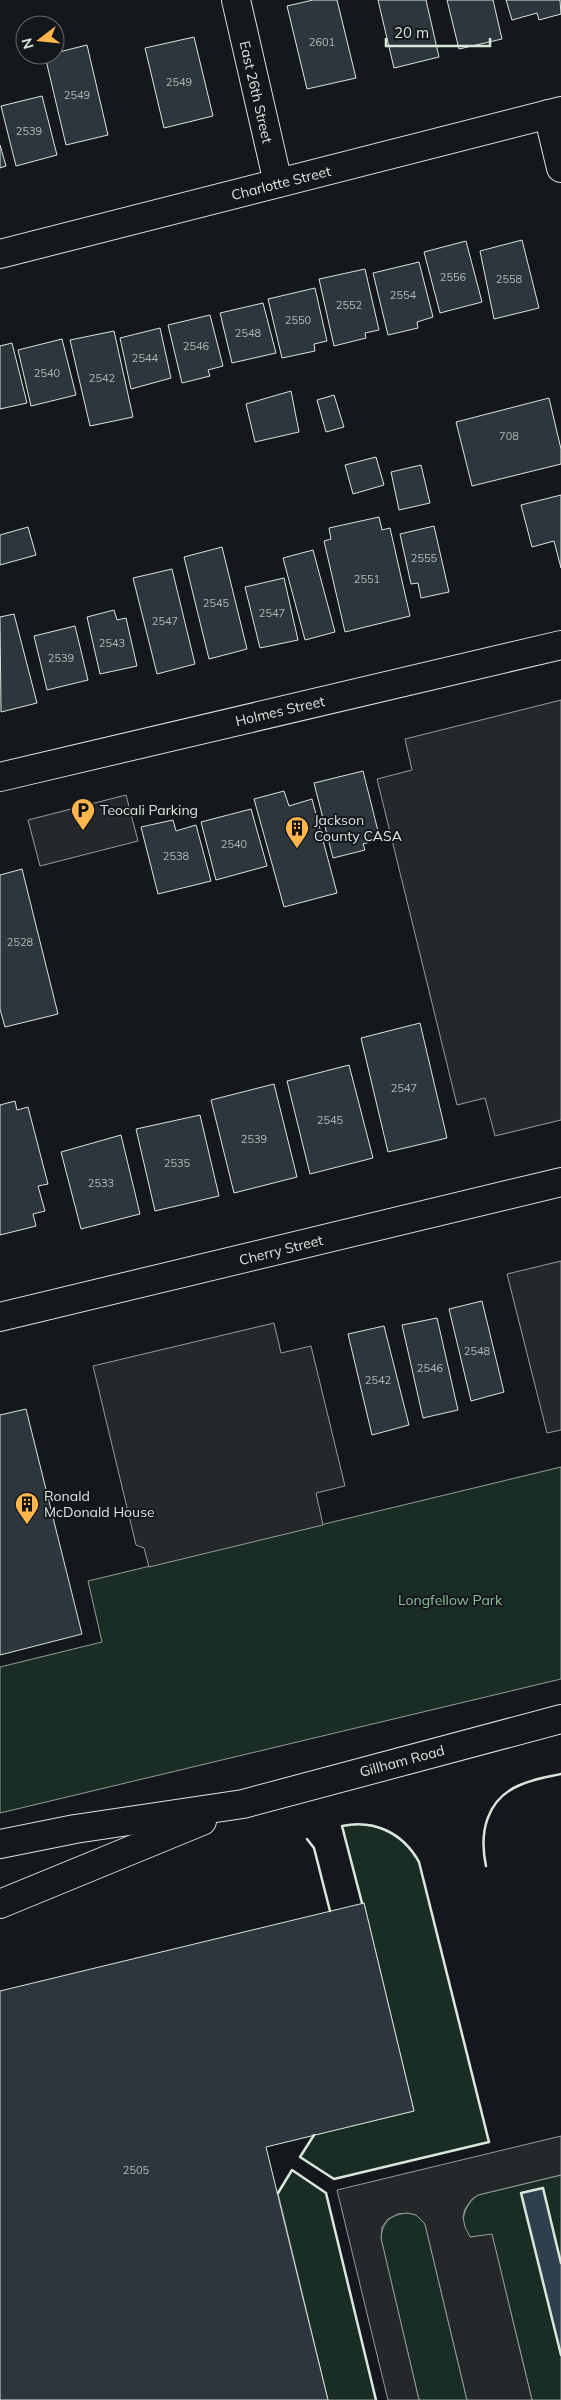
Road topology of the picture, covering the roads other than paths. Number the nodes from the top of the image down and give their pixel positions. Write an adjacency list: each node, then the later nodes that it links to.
1 (236, 0): 4 (street, East 26th Street)
2 (555, 113): 3 (street); 4 (street, Charlotte Street)
3 (561, 168)
4 (278, 184): 5 (street, Charlotte Street)
5 (0, 254)
6 (561, 645): 7 (street, Holmes Street)
7 (0, 777)
8 (561, 1182): 9 (street, Cherry Street)
9 (0, 1318)
10 (561, 1718): 11 (street, Gillham Road)
11 (243, 1804): 12 (street, Gillham Road); 15 (street, Gillham Road)
12 (75, 1829): 13 (street, Gillham Road); 14 (street, Gillham Road)
13 (0, 1844)
14 (0, 1855)
15 (0, 1904)

